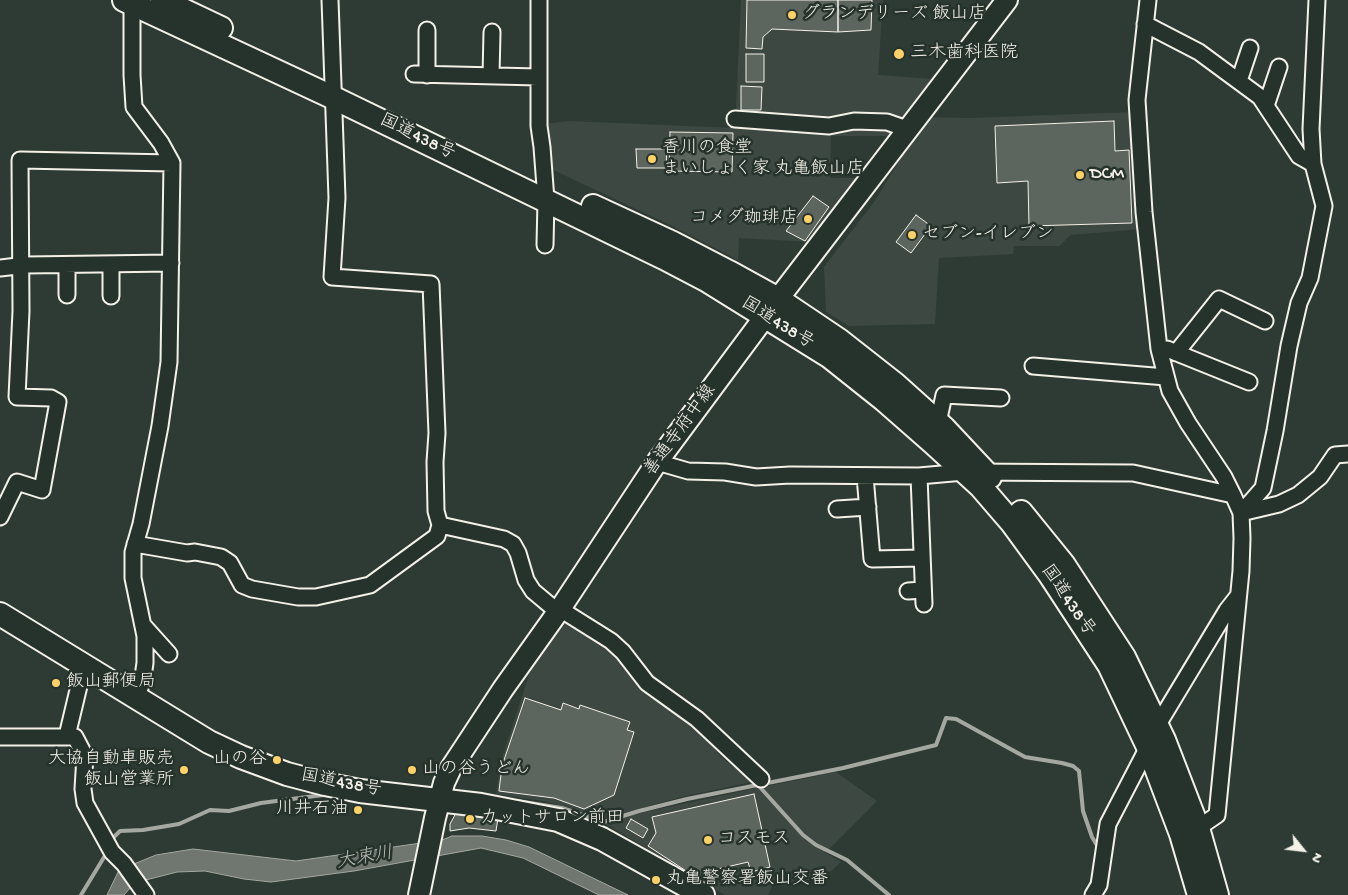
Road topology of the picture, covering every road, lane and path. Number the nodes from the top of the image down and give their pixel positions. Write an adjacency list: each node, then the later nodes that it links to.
1 (162, 0): 16 (highway, 国道438号)
2 (330, 0): 16 (street)
3 (539, 0): 14 (street)
4 (1006, 0): 19 (main road, 善通寺府中線)
5 (1148, 0): 8 (street)
6 (1317, 0): 21 (street)
7 (130, 1): 16 (highway, 国道438号); 20 (street)
8 (1145, 24): 15 (street); 33 (street)
9 (427, 30): 13 (street)
10 (492, 32): 13 (street)
11 (1250, 48): 15 (street)
12 (1279, 67): 17 (street)
13 (491, 76): 14 (street)
14 (538, 77): 22 (street)
15 (1239, 81): 17 (street)
16 (333, 90): 22 (highway, 国道438号); 50 (street)
17 (1266, 106): 21 (street)
18 (735, 119): 19 (street)
19 (907, 129): 31 (main road, 善通寺府中線)
20 (172, 162): 24 (street); 27 (street)
21 (1313, 164): 48 (street)
22 (545, 192): 23 (street); 31 (highway, 国道438号)
23 (546, 245)
24 (171, 263): 26 (street); 51 (street)
25 (67, 264): 26 (street); 27 (street); 29 (street)
26 (111, 264): 30 (street)
27 (21, 266): 28 (street); 49 (street)
28 (0, 268)
29 (67, 295)
30 (111, 296)
31 (772, 308): 39 (highway, 国道438号); 41 (main road, 善通寺府中線); 42 (highway, 国道438号)
32 (1265, 321): 34 (street)
33 (1158, 346): 34 (street); 36 (street)
34 (1176, 353): 37 (street)
35 (1033, 366): 36 (street)
36 (1166, 377): 45 (street)
37 (1249, 382)
38 (1001, 398): 39 (street)
39 (938, 423): 42 (highway, 国道438号)
40 (1348, 454): 48 (street)
41 (657, 462): 43 (street); 55 (main road, 善通寺府中線)
42 (975, 472): 44 (street); 45 (street); 61 (highway, 国道438号); 64 (highway, 国道438号)
43 (865, 476): 44 (street); 46 (street)
44 (920, 476): 52 (street)
45 (1233, 495): 48 (street)
46 (868, 507): 47 (street); 52 (street)
47 (837, 508)
48 (1241, 513): 54 (street)
49 (0, 516)
50 (440, 525): 51 (street); 55 (street)
51 (135, 544): 57 (street)
52 (922, 558): 53 (street)
53 (919, 595)
54 (1238, 596): 61 (street); 67 (street)
55 (558, 611): 65 (street); 66 (main road, 善通寺府中線)
56 (0, 614): 59 (highway, 国道438号)
57 (142, 625): 58 (street); 60 (street)
58 (169, 654)
59 (84, 665): 60 (highway, 国道438号); 62 (street)
60 (136, 697): 66 (highway, 国道438号)
61 (1157, 726): 67 (highway, 国道438号)
62 (67, 736): 63 (street); 68 (street)
63 (0, 737)
64 (1148, 747): 67 (highway, 国道438号); 71 (street)
65 (760, 779)
66 (440, 800): 69 (main road, 善通寺府中線); 70 (highway, 国道438号)
67 (1189, 831): 72 (highway, 国道438号); 73 (highway, 国道438号)
68 (142, 890)
69 (419, 895)
70 (703, 895)
71 (1093, 895)
72 (1199, 895)
73 (1217, 895)

